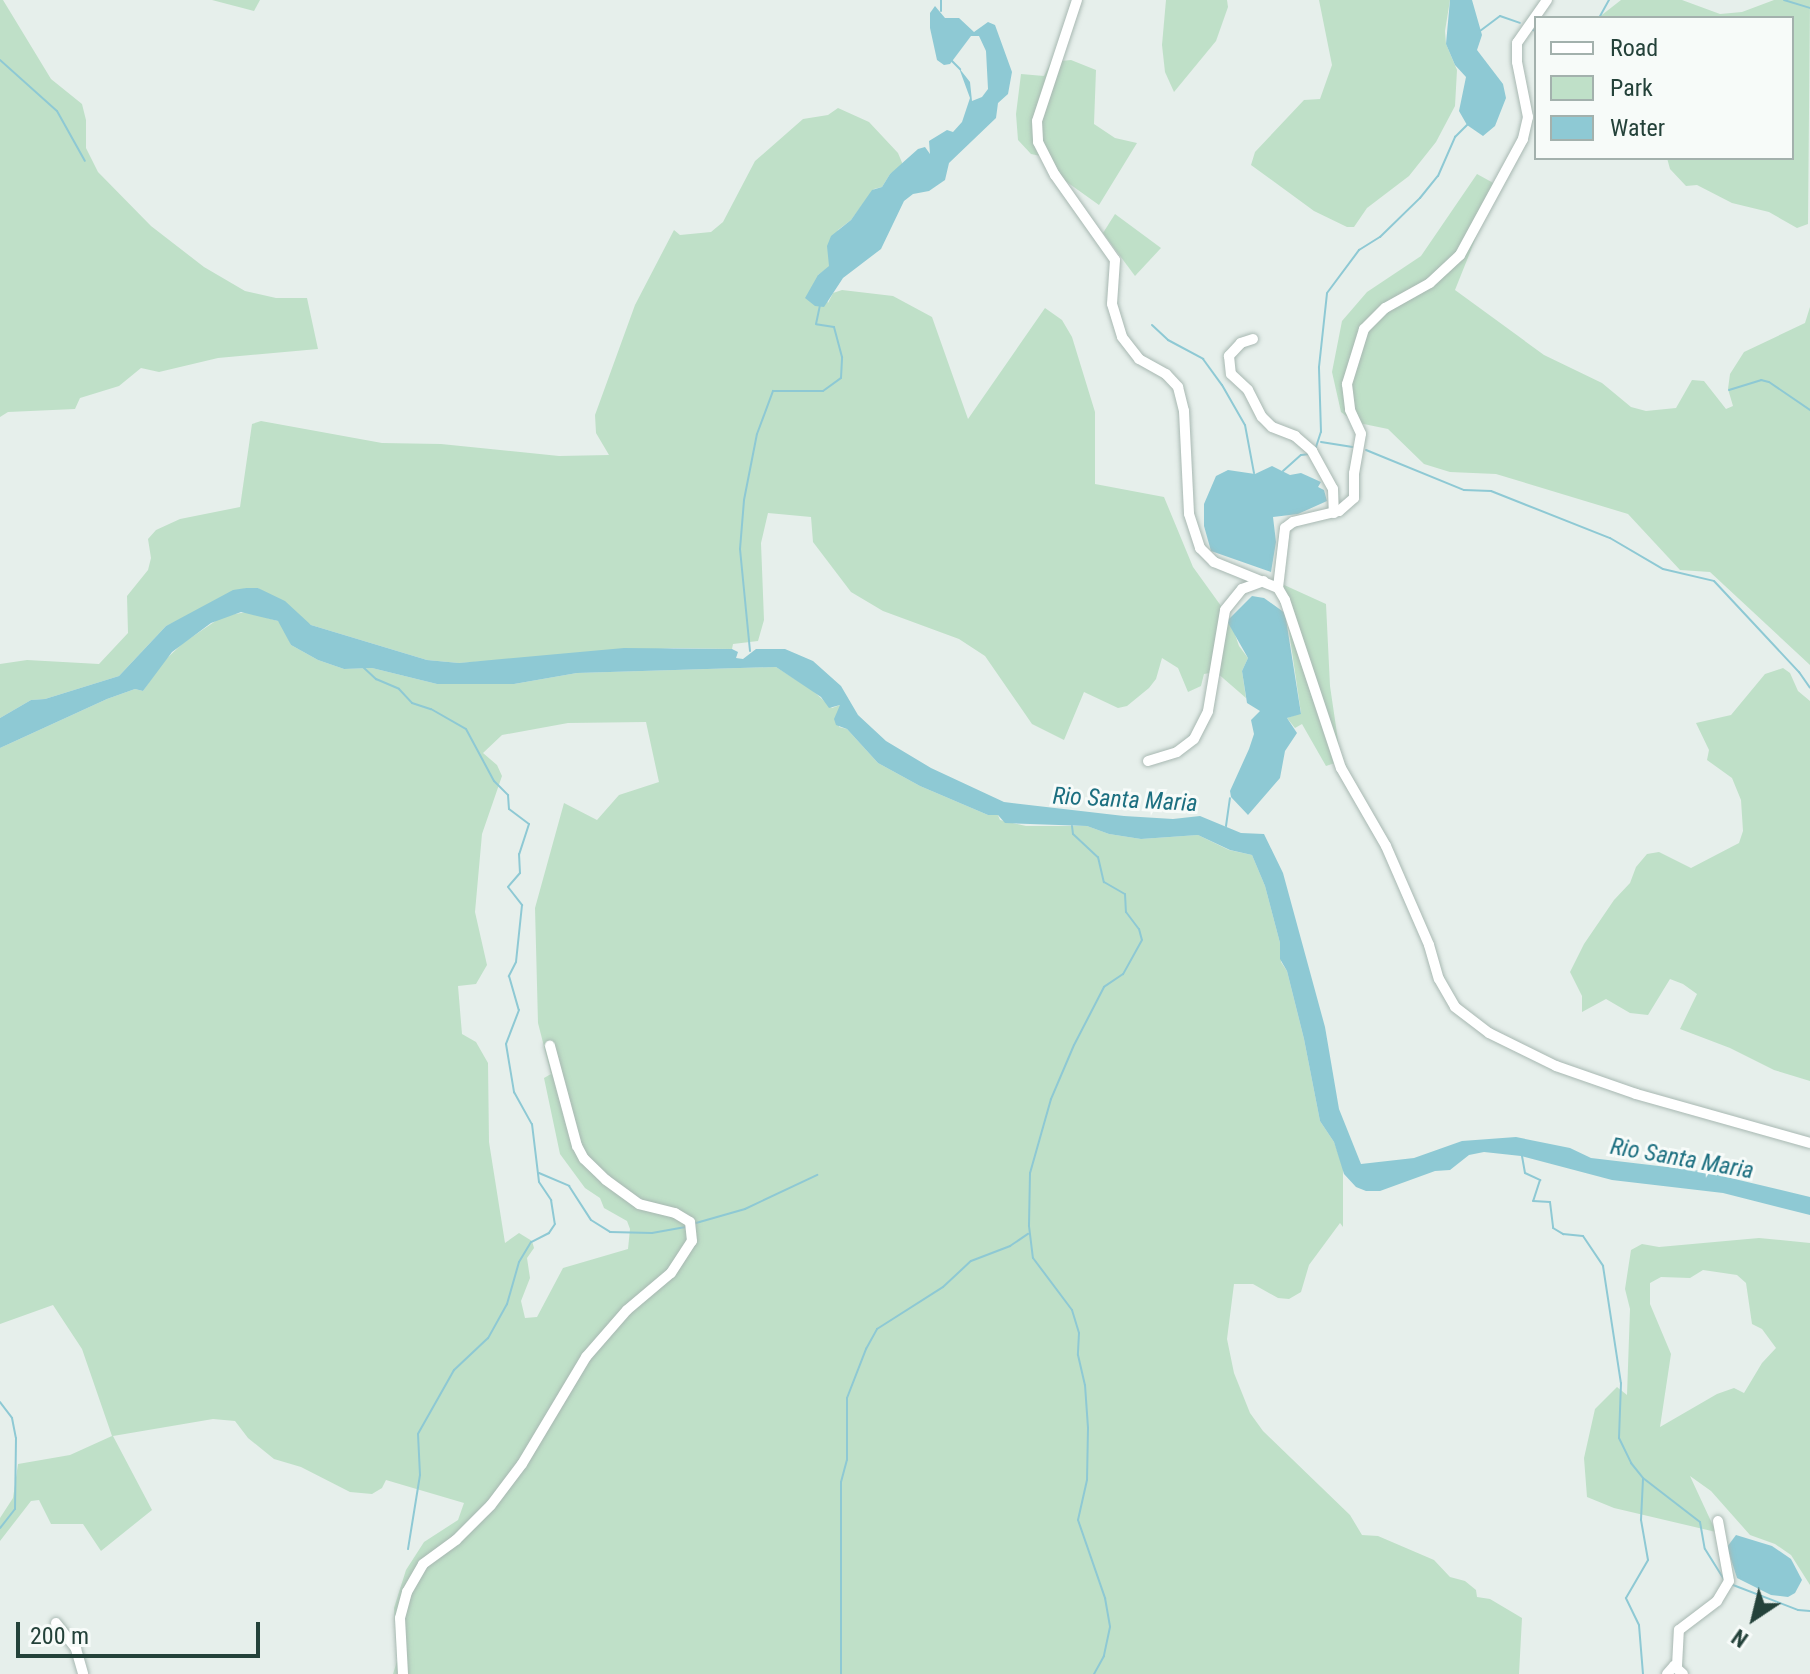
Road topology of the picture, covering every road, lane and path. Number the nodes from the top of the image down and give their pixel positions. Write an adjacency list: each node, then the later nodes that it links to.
1 (1077, 0): 5 (street)
2 (1534, 19): 4 (street)
3 (1253, 339): 4 (street)
4 (1334, 513): 6 (street)
5 (1264, 581): 6 (street); 7 (street)
6 (1278, 588): 9 (street)
7 (1148, 761)
8 (550, 1046): 14 (street)
9 (1810, 1143)
10 (1718, 1521): 12 (street)
11 (56, 1623): 13 (street)
12 (1680, 1670): 15 (street)
13 (83, 1674)
14 (403, 1674)
15 (1667, 1674)

